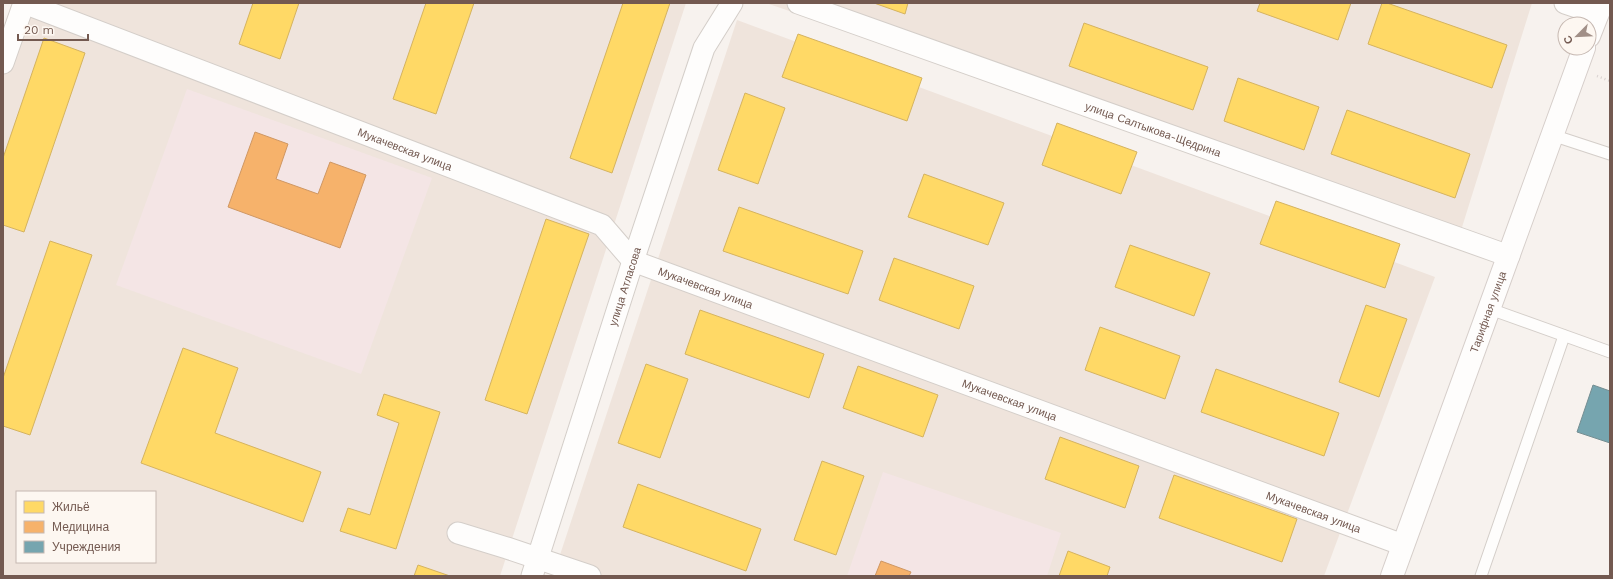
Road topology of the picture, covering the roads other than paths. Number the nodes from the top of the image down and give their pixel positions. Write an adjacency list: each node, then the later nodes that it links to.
1 (24, 3): 7 (street); 11 (street, Мукачевская улица)
2 (732, 3): 11 (street, улица Атласова)
3 (798, 3): 10 (street, улица Салтыкова-Щедрина)
4 (1565, 3): 5 (street)
5 (1600, 9)
6 (1581, 56): 8 (street, Тарифная улица)
7 (3, 63)
8 (1552, 135): 9 (lane); 10 (street, Тарифная улица)
9 (1610, 154)
10 (1509, 256): 12 (street, Тарифная улица)
11 (633, 260): 16 (street, Мукачевская улица); 17 (street, улица Атласова)
12 (1490, 309): 13 (lane); 16 (street, Тарифная улица)
13 (1564, 336): 14 (lane); 20 (lane)
14 (1610, 352)
15 (458, 533): 17 (street)
16 (1403, 545): 19 (street, Тарифная улица)
17 (535, 567): 18 (street)
18 (590, 576)
19 (1392, 576)
20 (1481, 576)

